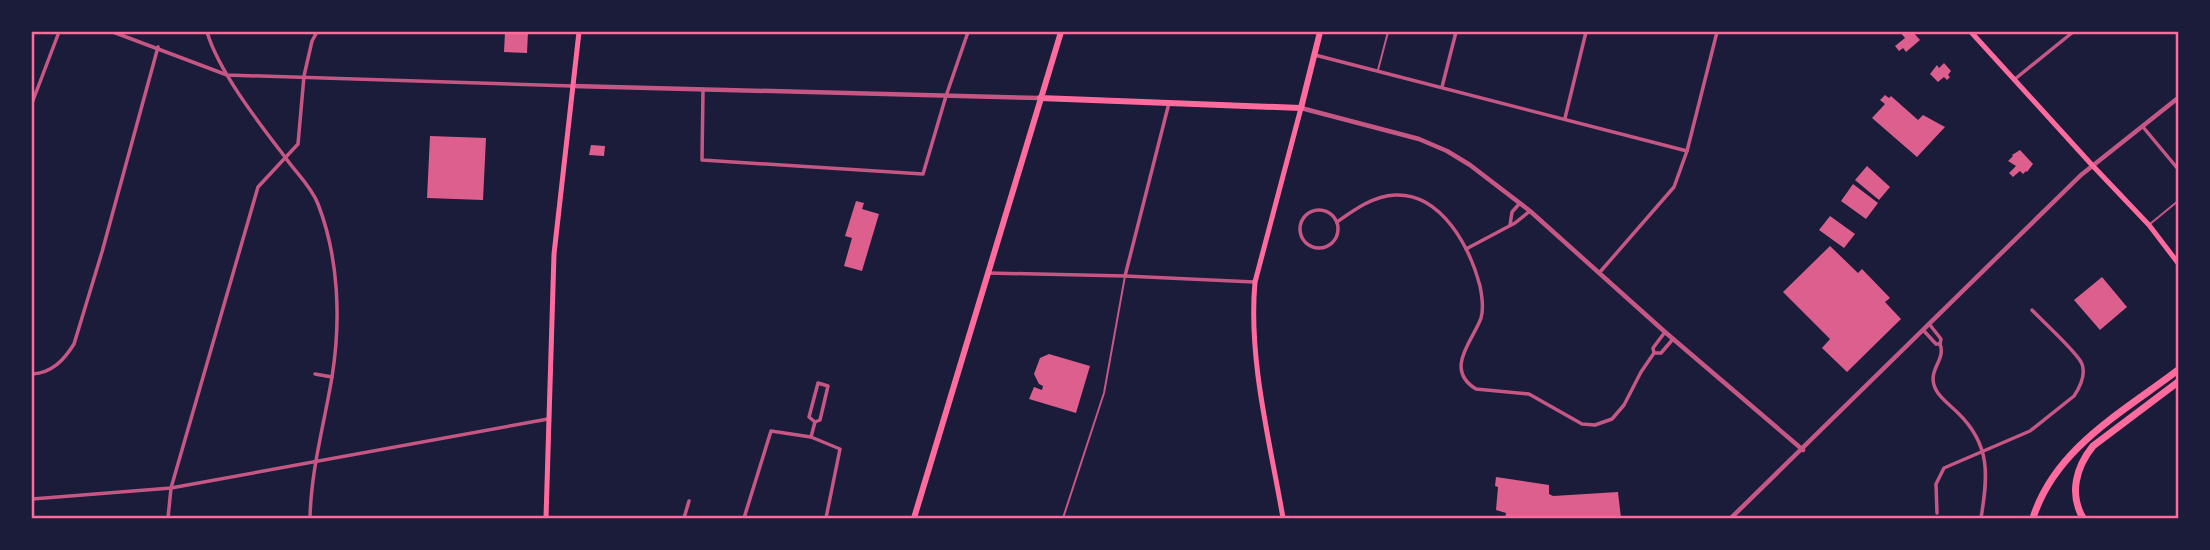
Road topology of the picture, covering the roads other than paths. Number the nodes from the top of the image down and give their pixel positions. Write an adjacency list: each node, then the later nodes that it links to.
1 (59, 32): 27 (street)
2 (113, 32): 15 (street)
3 (207, 32): 18 (street)
4 (317, 32): 19 (street)
5 (579, 32): 21 (main road)
6 (968, 32): 24 (street)
7 (1061, 32): 26 (main road)
8 (1320, 32): 16 (main road)
9 (1388, 32): 17 (lane)
10 (1456, 32): 22 (street)
11 (1587, 32): 30 (street)
12 (1717, 32): 32 (street)
13 (1971, 32): 20 (main road)
14 (2073, 32): 20 (street)
15 (158, 47): 18 (street); 56 (street)
16 (1315, 55): 17 (street); 29 (main road)
17 (1378, 71): 22 (street)
18 (227, 75): 19 (street); 33 (street)
19 (304, 76): 21 (street); 33 (street)
20 (2013, 80): 34 (main road)
21 (573, 86): 23 (street); 60 (main road)
22 (1442, 87): 30 (street)
23 (704, 90): 24 (street); 24 (street)
24 (946, 96): 26 (street)
25 (2179, 98): 31 (street)
26 (1040, 99): 28 (main road); 45 (main road)
27 (32, 103)
28 (1169, 103): 29 (main road); 46 (street)
29 (1301, 108): 37 (street); 47 (main road)
30 (1564, 119): 32 (street)
31 (2143, 127): 34 (street); 35 (street)
32 (1687, 151): 44 (street)
33 (285, 158): 58 (street); 66 (street)
34 (2092, 165): 41 (main road); 49 (street)
35 (2179, 169)
36 (2179, 201): 41 (lane)
37 (1520, 203): 38 (street); 40 (street)
38 (1530, 211): 40 (street); 44 (street)
39 (1337, 222): 39 (street); 42 (street)
40 (1510, 225): 42 (street)
41 (2149, 225): 43 (main road)
42 (1466, 249): 54 (street)
43 (2179, 262)
44 (1600, 272): 51 (street)
45 (987, 273): 46 (street); 77 (main road)
46 (1125, 276): 47 (street); 78 (lane)
47 (1255, 282): 79 (main road)
48 (2032, 310): 64 (street)
49 (1930, 325): 50 (street); 53 (street)
50 (1924, 331): 53 (street); 63 (street)
51 (1665, 332): 52 (street); 54 (street)
52 (1673, 338): 54 (street); 63 (street)
53 (1941, 344): 64 (street)
54 (1654, 353)
55 (2179, 370): 82 (highway)
56 (32, 374)
57 (315, 374): 58 (street)
58 (332, 377): 65 (street)
59 (2179, 382): 83 (highway)
60 (548, 419): 65 (street); 73 (main road)
61 (815, 422): 61 (street); 62 (street)
62 (811, 437): 75 (street); 76 (street)
63 (1802, 450): 70 (street)
64 (1983, 450): 69 (street); 81 (street)
65 (314, 462): 66 (street); 72 (street)
66 (171, 488): 67 (street); 71 (street)
67 (32, 499)
68 (689, 502): 74 (street)
69 (1937, 513)
70 (1738, 516): 80 (street)
71 (168, 519)
72 (310, 519)
73 (547, 519)
74 (684, 519)
75 (744, 519)
76 (826, 519)
77 (914, 519)
78 (1063, 519)
79 (1283, 519)
80 (1731, 519)
81 (1981, 519)
82 (2033, 519)
83 (2083, 519)

